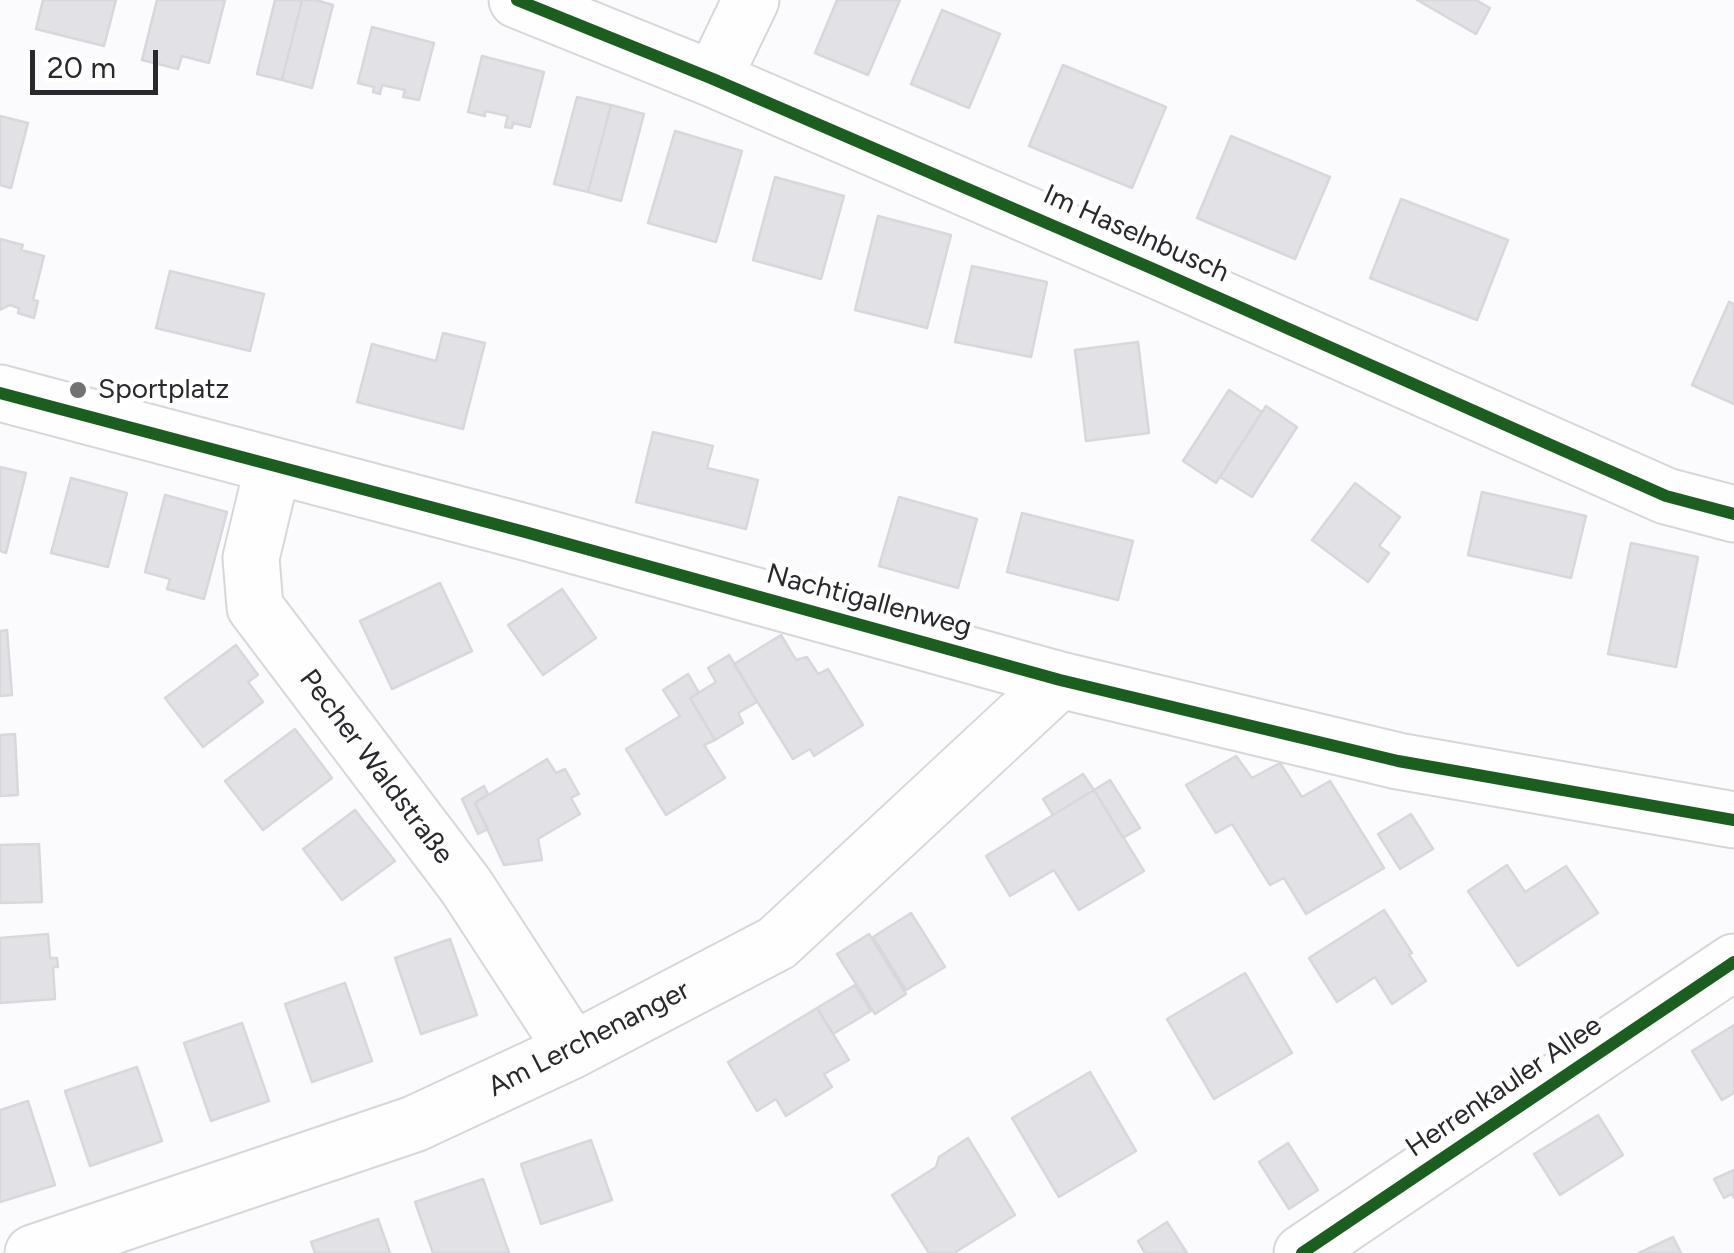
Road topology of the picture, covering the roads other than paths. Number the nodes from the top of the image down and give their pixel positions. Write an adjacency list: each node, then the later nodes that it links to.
1 (517, 0): 3 (street, Im Haselnbusch)
2 (752, 0): 3 (street)
3 (713, 79): 6 (street, Im Haselnbusch)
4 (0, 393): 5 (street, Nachtigallenweg)
5 (273, 466): 7 (street, Nachtigallenweg); 10 (street, Pecher Waldstraße)
6 (1734, 514)
7 (1060, 680): 8 (street, Nachtigallenweg); 10 (street, Am Lerchenanger)
8 (1734, 820)
9 (1734, 962): 12 (street, Herrenkauler Allee)
10 (573, 1050): 11 (street, Am Lerchenanger)
11 (34, 1253)
12 (1302, 1253)

